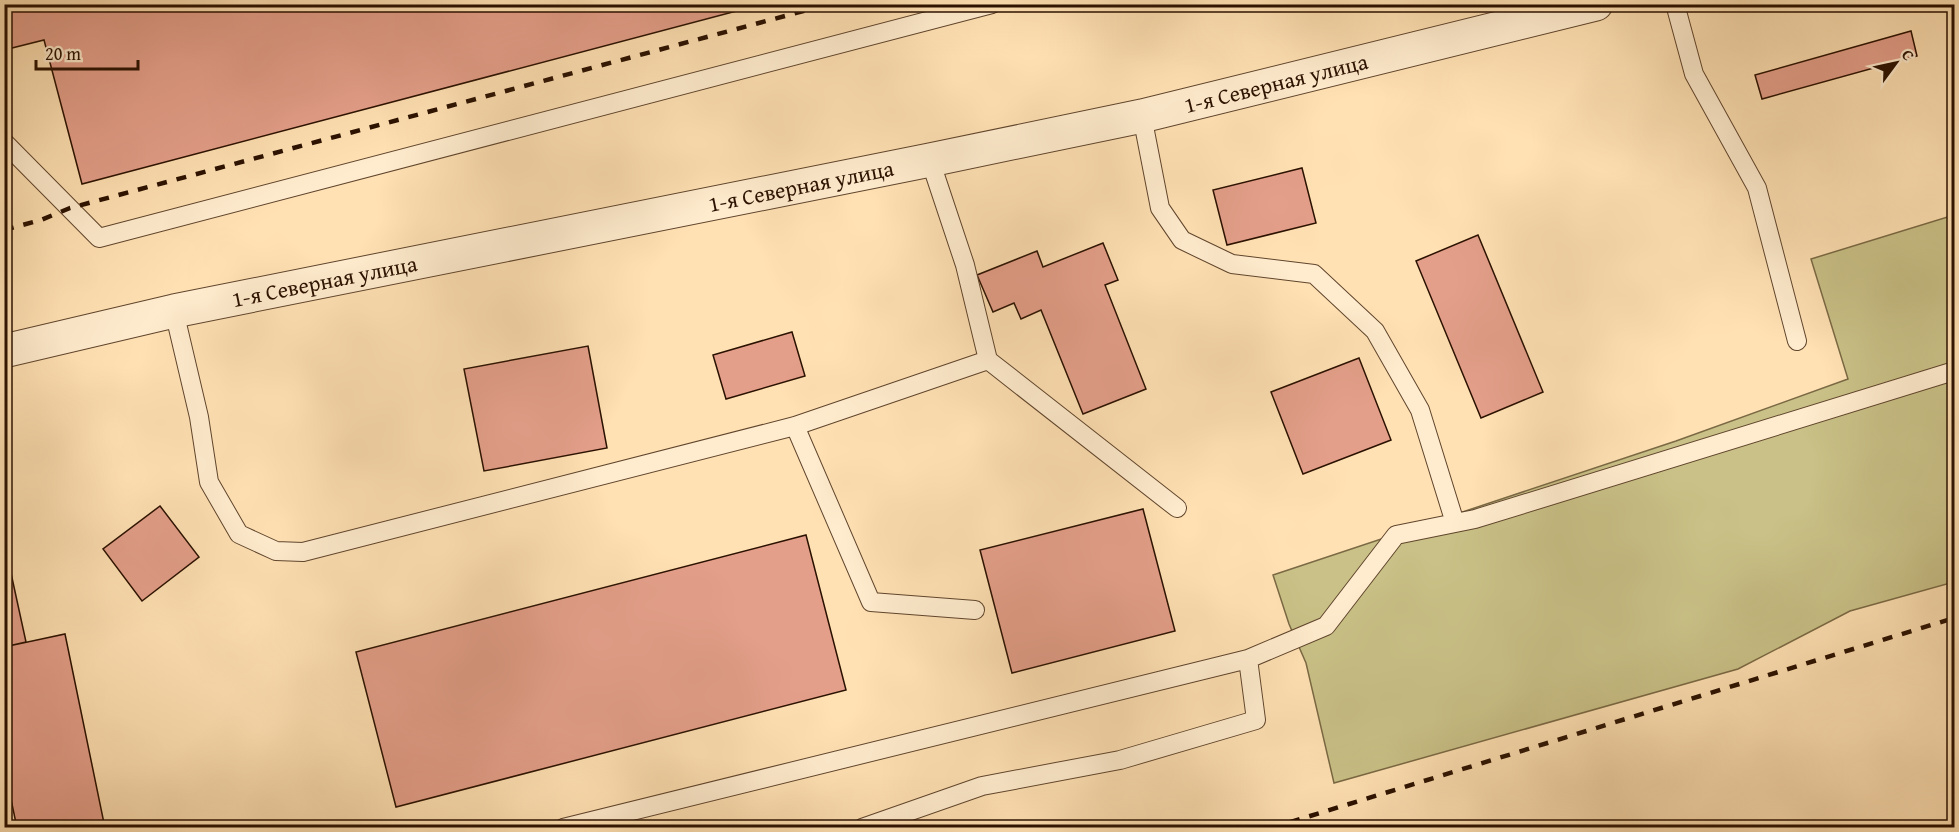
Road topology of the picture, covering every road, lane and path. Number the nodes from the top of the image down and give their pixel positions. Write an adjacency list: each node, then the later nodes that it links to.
1 (992, 4): 5 (lane)
2 (1596, 4): 4 (street, 1-я Северная улица)
3 (1675, 4): 8 (lane)
4 (1142, 116): 6 (street, 1-я Северная улица); 14 (lane)
5 (4, 142)
6 (930, 160): 7 (street, 1-я Северная улица); 10 (lane)
7 (174, 311): 9 (street, 1-я Северная улица); 12 (lane)
8 (1797, 341)
9 (4, 351)
10 (988, 360): 12 (lane); 13 (lane)
11 (1954, 371): 14 (lane)
12 (795, 426): 15 (lane)
13 (1178, 508)
14 (1455, 523): 16 (lane)
15 (975, 610)
16 (1248, 659): 17 (lane); 18 (lane)
17 (563, 828)
18 (862, 828)

